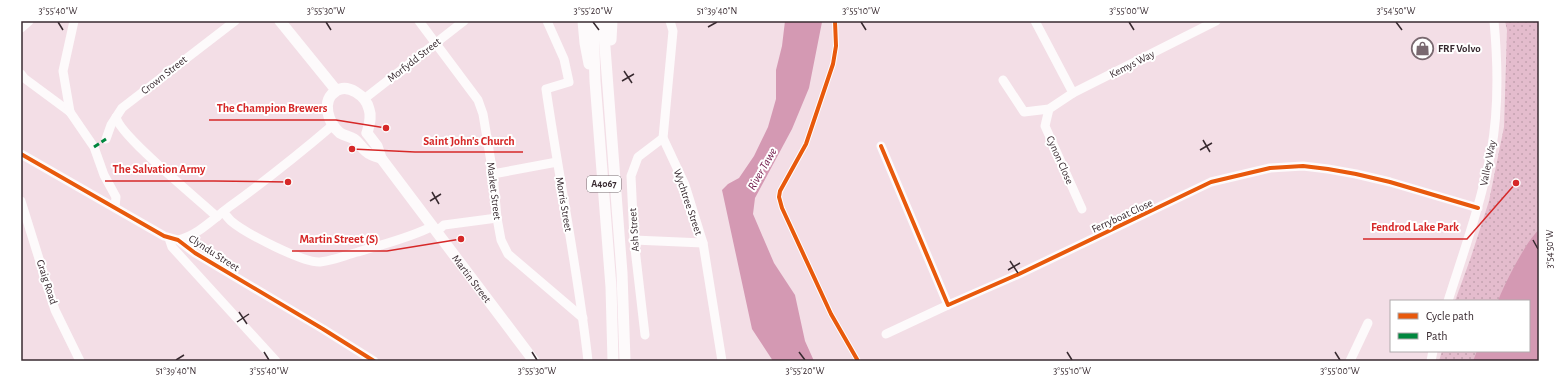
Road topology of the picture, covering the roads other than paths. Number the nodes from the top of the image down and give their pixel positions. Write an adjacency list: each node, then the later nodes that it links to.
1 (29, 21): 16 (street)
2 (74, 21): 26 (street)
3 (235, 21): 27 (street, Crown Street)
4 (280, 21): 22 (main road)
5 (419, 21): 17 (street, Market Street)
6 (464, 21): 17 (street, Morfydd Street)
7 (547, 21): 36 (street, Morris Street)
8 (584, 21): 20 (main road)
9 (593, 21): 20 (main road, A4067)
10 (604, 21): 21 (main road, A4067)
11 (612, 21): 21 (main road)
12 (670, 21): 30 (street)
13 (1035, 21): 23 (street)
14 (1216, 21): 23 (street, Kemys Way)
15 (1494, 21): 40 (street, Valley Way)
16 (21, 28)
17 (436, 42): 24 (street, Morfydd Street); 37 (street, Market Street)
18 (21, 74): 26 (street)
19 (1003, 80): 25 (street)
20 (595, 82): 59 (main road, A4067)
21 (608, 85): 60 (main road, A4067)
22 (336, 90): 24 (main road); 28 (main road)
23 (1073, 94): 25 (street, Kemys Way)
24 (364, 99): 29 (main road)
25 (1049, 109): 41 (street, Cynon Close)
26 (70, 112): 39 (street)
27 (116, 116): 31 (street, Crown Street); 42 (street)
28 (333, 125): 32 (main road); 42 (street)
29 (367, 133): 32 (main road); 35 (main road)
30 (663, 138): 46 (street, Ash Street); 47 (street, Wychtree Street)
31 (106, 139)
32 (354, 139): 35 (main road)
33 (881, 146): 49 (street)
34 (21, 154): 39 (street, Clyndu Street)
35 (381, 158): 44 (main road, Martin Street)
36 (557, 162): 37 (street); 50 (street, Morris Street)
37 (493, 174): 43 (street, Market Street)
38 (21, 201): 54 (street, Graig Road)
39 (114, 207): 45 (street, Clyndu Street)
40 (1478, 208): 48 (street, Valley Way); 49 (street, Ferryboat Close)
41 (1082, 210)
42 (220, 214): 44 (street); 45 (street)
43 (497, 218): 44 (street); 50 (street, Market Street)
44 (435, 229): 57 (main road, Martin Street)
45 (174, 239): 55 (street); 56 (street, Clyndu Street)
46 (634, 240): 47 (street); 53 (street, Ash Street)
47 (703, 243): 61 (street, Wychtree Street)
48 (1448, 300)
49 (948, 305): 52 (street, Ferryboat Close)
50 (583, 318): 58 (street, Morris Street)
51 (1368, 323): 62 (street)
52 (886, 334)
53 (645, 335)
54 (80, 361)
55 (276, 361)
56 (374, 361)
57 (534, 361)
58 (588, 361)
59 (613, 361)
60 (625, 361)
61 (722, 361)
62 (1350, 361)

